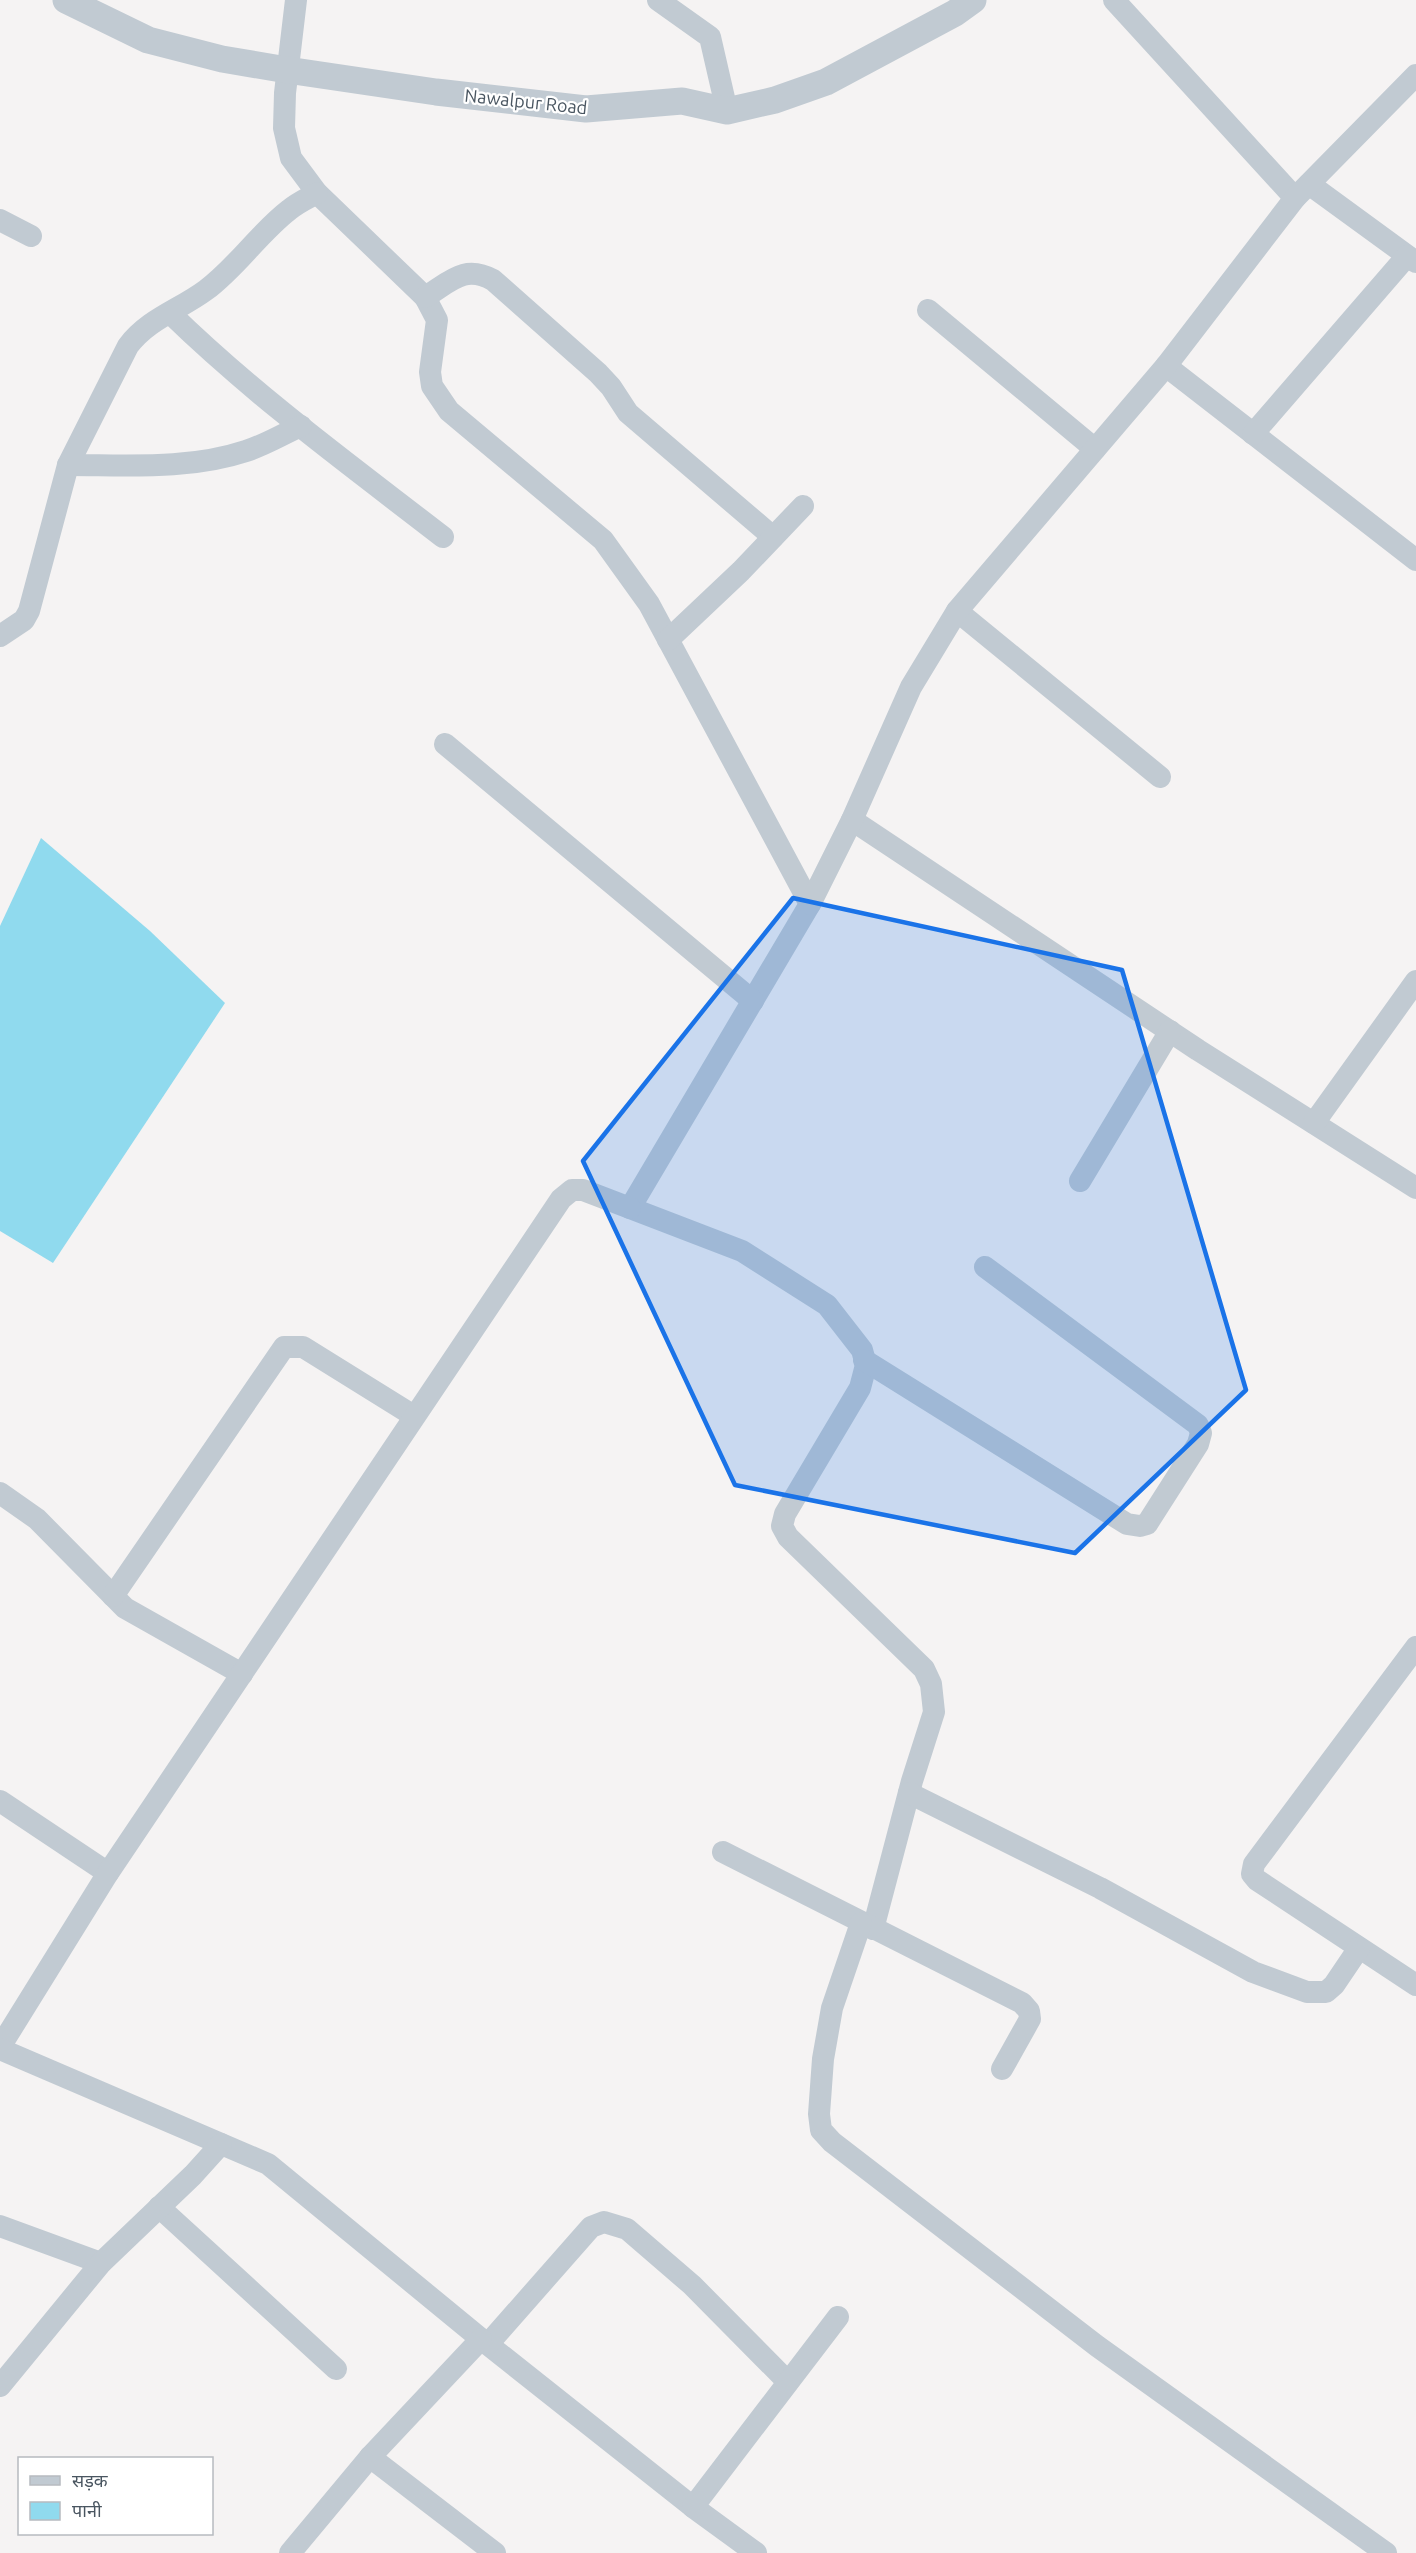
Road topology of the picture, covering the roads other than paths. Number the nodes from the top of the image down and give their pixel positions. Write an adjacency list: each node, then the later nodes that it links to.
1 (66, 0): 6 (street, Nawalpur Road)
2 (296, 0): 6 (street)
3 (658, 0): 8 (street)
4 (973, 0): 8 (street, Nawalpur Road)
5 (1114, 0): 9 (street)
6 (287, 70): 8 (street, Nawalpur Road); 10 (street)
7 (1416, 75): 9 (street)
8 (727, 111)
9 (1302, 191): 13 (street); 17 (street)
10 (316, 193): 14 (street); 16 (street)
11 (0, 220): 12 (street)
12 (31, 236)
13 (1412, 259): 19 (street)
14 (425, 297): 24 (street); 28 (street)
15 (928, 310): 20 (street)
16 (170, 313): 18 (street); 21 (street)
17 (1166, 366): 19 (street); 20 (street)
18 (301, 426): 21 (street); 23 (street)
19 (1253, 434): 25 (street)
20 (1095, 448): 26 (street)
21 (68, 465): 27 (street)
22 (803, 506): 24 (street)
23 (443, 537)
24 (773, 537): 28 (street)
25 (1414, 554)
26 (957, 611): 30 (street); 31 (street)
27 (0, 636)
28 (668, 640): 32 (street)
29 (445, 744): 34 (street)
30 (1160, 777)
31 (852, 820): 32 (street); 35 (street)
32 (810, 904): 34 (street)
33 (1416, 981): 36 (street)
34 (753, 1001): 39 (street)
35 (1170, 1031): 36 (street); 37 (street)
36 (1314, 1123): 38 (street)
37 (1080, 1181)
38 (1416, 1188)
39 (630, 1208): 41 (street); 42 (street)
40 (985, 1267): 41 (street)
41 (864, 1360): 47 (street)
42 (414, 1416): 44 (street); 46 (street)
43 (0, 1493): 44 (street)
44 (113, 1596): 46 (street)
45 (1416, 1647): 52 (street)
46 (242, 1674): 50 (street)
47 (909, 1793): 51 (street); 52 (street)
48 (0, 1801): 50 (street)
49 (723, 1852): 51 (street)
50 (108, 1873): 54 (street)
51 (867, 1926): 55 (street); 70 (street)
52 (1359, 1948): 53 (street)
53 (1416, 1985)
54 (0, 2048): 56 (street)
55 (1002, 2069)
56 (221, 2144): 57 (street); 61 (street)
57 (159, 2207): 59 (street); 62 (street)
58 (0, 2226): 59 (street)
59 (101, 2263): 64 (street)
60 (838, 2317): 63 (street)
61 (485, 2341): 63 (street); 65 (street); 66 (street)
62 (336, 2369)
63 (788, 2382): 66 (street)
64 (0, 2386)
65 (370, 2457): 67 (street); 68 (street)
66 (693, 2507): 69 (street)
67 (290, 2553)
68 (495, 2553)
69 (756, 2553)
70 (1386, 2553)

